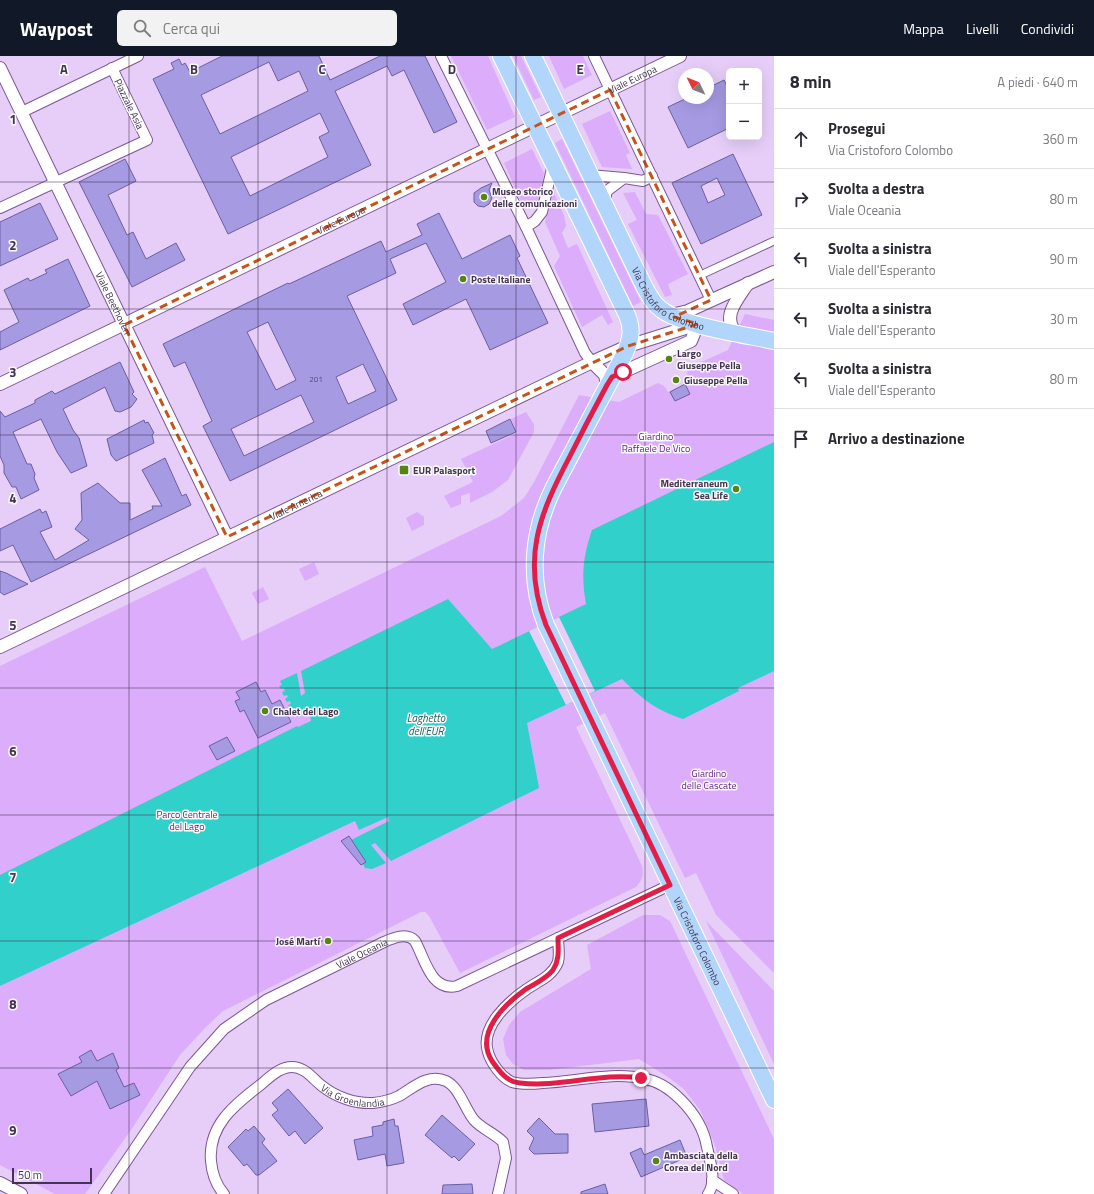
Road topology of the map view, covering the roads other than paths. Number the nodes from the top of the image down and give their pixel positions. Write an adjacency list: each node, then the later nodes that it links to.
1 (138, 56): 8 (street)
2 (441, 56): 13 (street)
3 (501, 56): 12 (main road, Via Cristoforo Colombo)
4 (532, 56): 11 (main road, Via Cristoforo Colombo)
5 (594, 56): 9 (street)
6 (680, 56): 9 (street, Viale Europa)
7 (0, 68): 10 (street, Viale Beethoven)
8 (112, 68): 10 (street, Piazzale Asia); 18 (street, Piazzale Asia)
9 (610, 90): 11 (street, Viale Europa); 16 (street)
10 (22, 112): 18 (street, Viale Beethoven)
11 (560, 113): 12 (street, Viale Europa); 15 (main road, Via Cristoforo Colombo)
12 (534, 125): 13 (street, Viale Europa); 14 (main road, Via Cristoforo Colombo)
13 (486, 149): 21 (street); 29 (street, Viale Europa)
14 (553, 164): 21 (street); 32 (main road, Via Cristoforo Colombo)
15 (590, 175): 17 (street); 19 (main road, Via Cristoforo Colombo)
16 (652, 176): 17 (street); 26 (street)
17 (624, 178): 19 (street)
18 (56, 183): 20 (street); 29 (street, Viale Beethoven)
19 (604, 204): 27 (main road, Via Cristoforo Colombo)
20 (0, 208)
21 (526, 228): 33 (street)
22 (774, 241): 24 (street)
23 (774, 272): 25 (street)
24 (705, 273)
25 (748, 283): 26 (street); 30 (street)
26 (711, 300): 27 (street)
27 (671, 315): 28 (main road, Via Cristoforo Colombo)
28 (698, 324): 30 (main road, Via Cristoforo Colombo); 32 (street); 34 (street)
29 (124, 325): 35 (street, Viale Europa); 36 (street, Viale Beethoven)
30 (737, 334): 31 (main road, Via Cristoforo Colombo)
31 (774, 341)
32 (628, 346): 33 (street); 34 (main road, Via Cristoforo Colombo)
33 (592, 362): 34 (street); 36 (street, Viale America)
34 (609, 381): 38 (main road, Via Cristoforo Colombo)
35 (0, 384)
36 (227, 537): 37 (street, Viale America)
37 (0, 647)
38 (670, 885): 39 (street, Viale Oceania); 40 (main road, Via Cristoforo Colombo)
39 (558, 938): 41 (street); 44 (street, Viale Oceania)
40 (774, 1100)
41 (712, 1180): 47 (street); 48 (street)
42 (0, 1183): 43 (street)
43 (21, 1194)
44 (104, 1194)
45 (224, 1194): 46 (street, Via Groenlandia)
46 (498, 1194)
47 (708, 1194)
48 (733, 1194)

